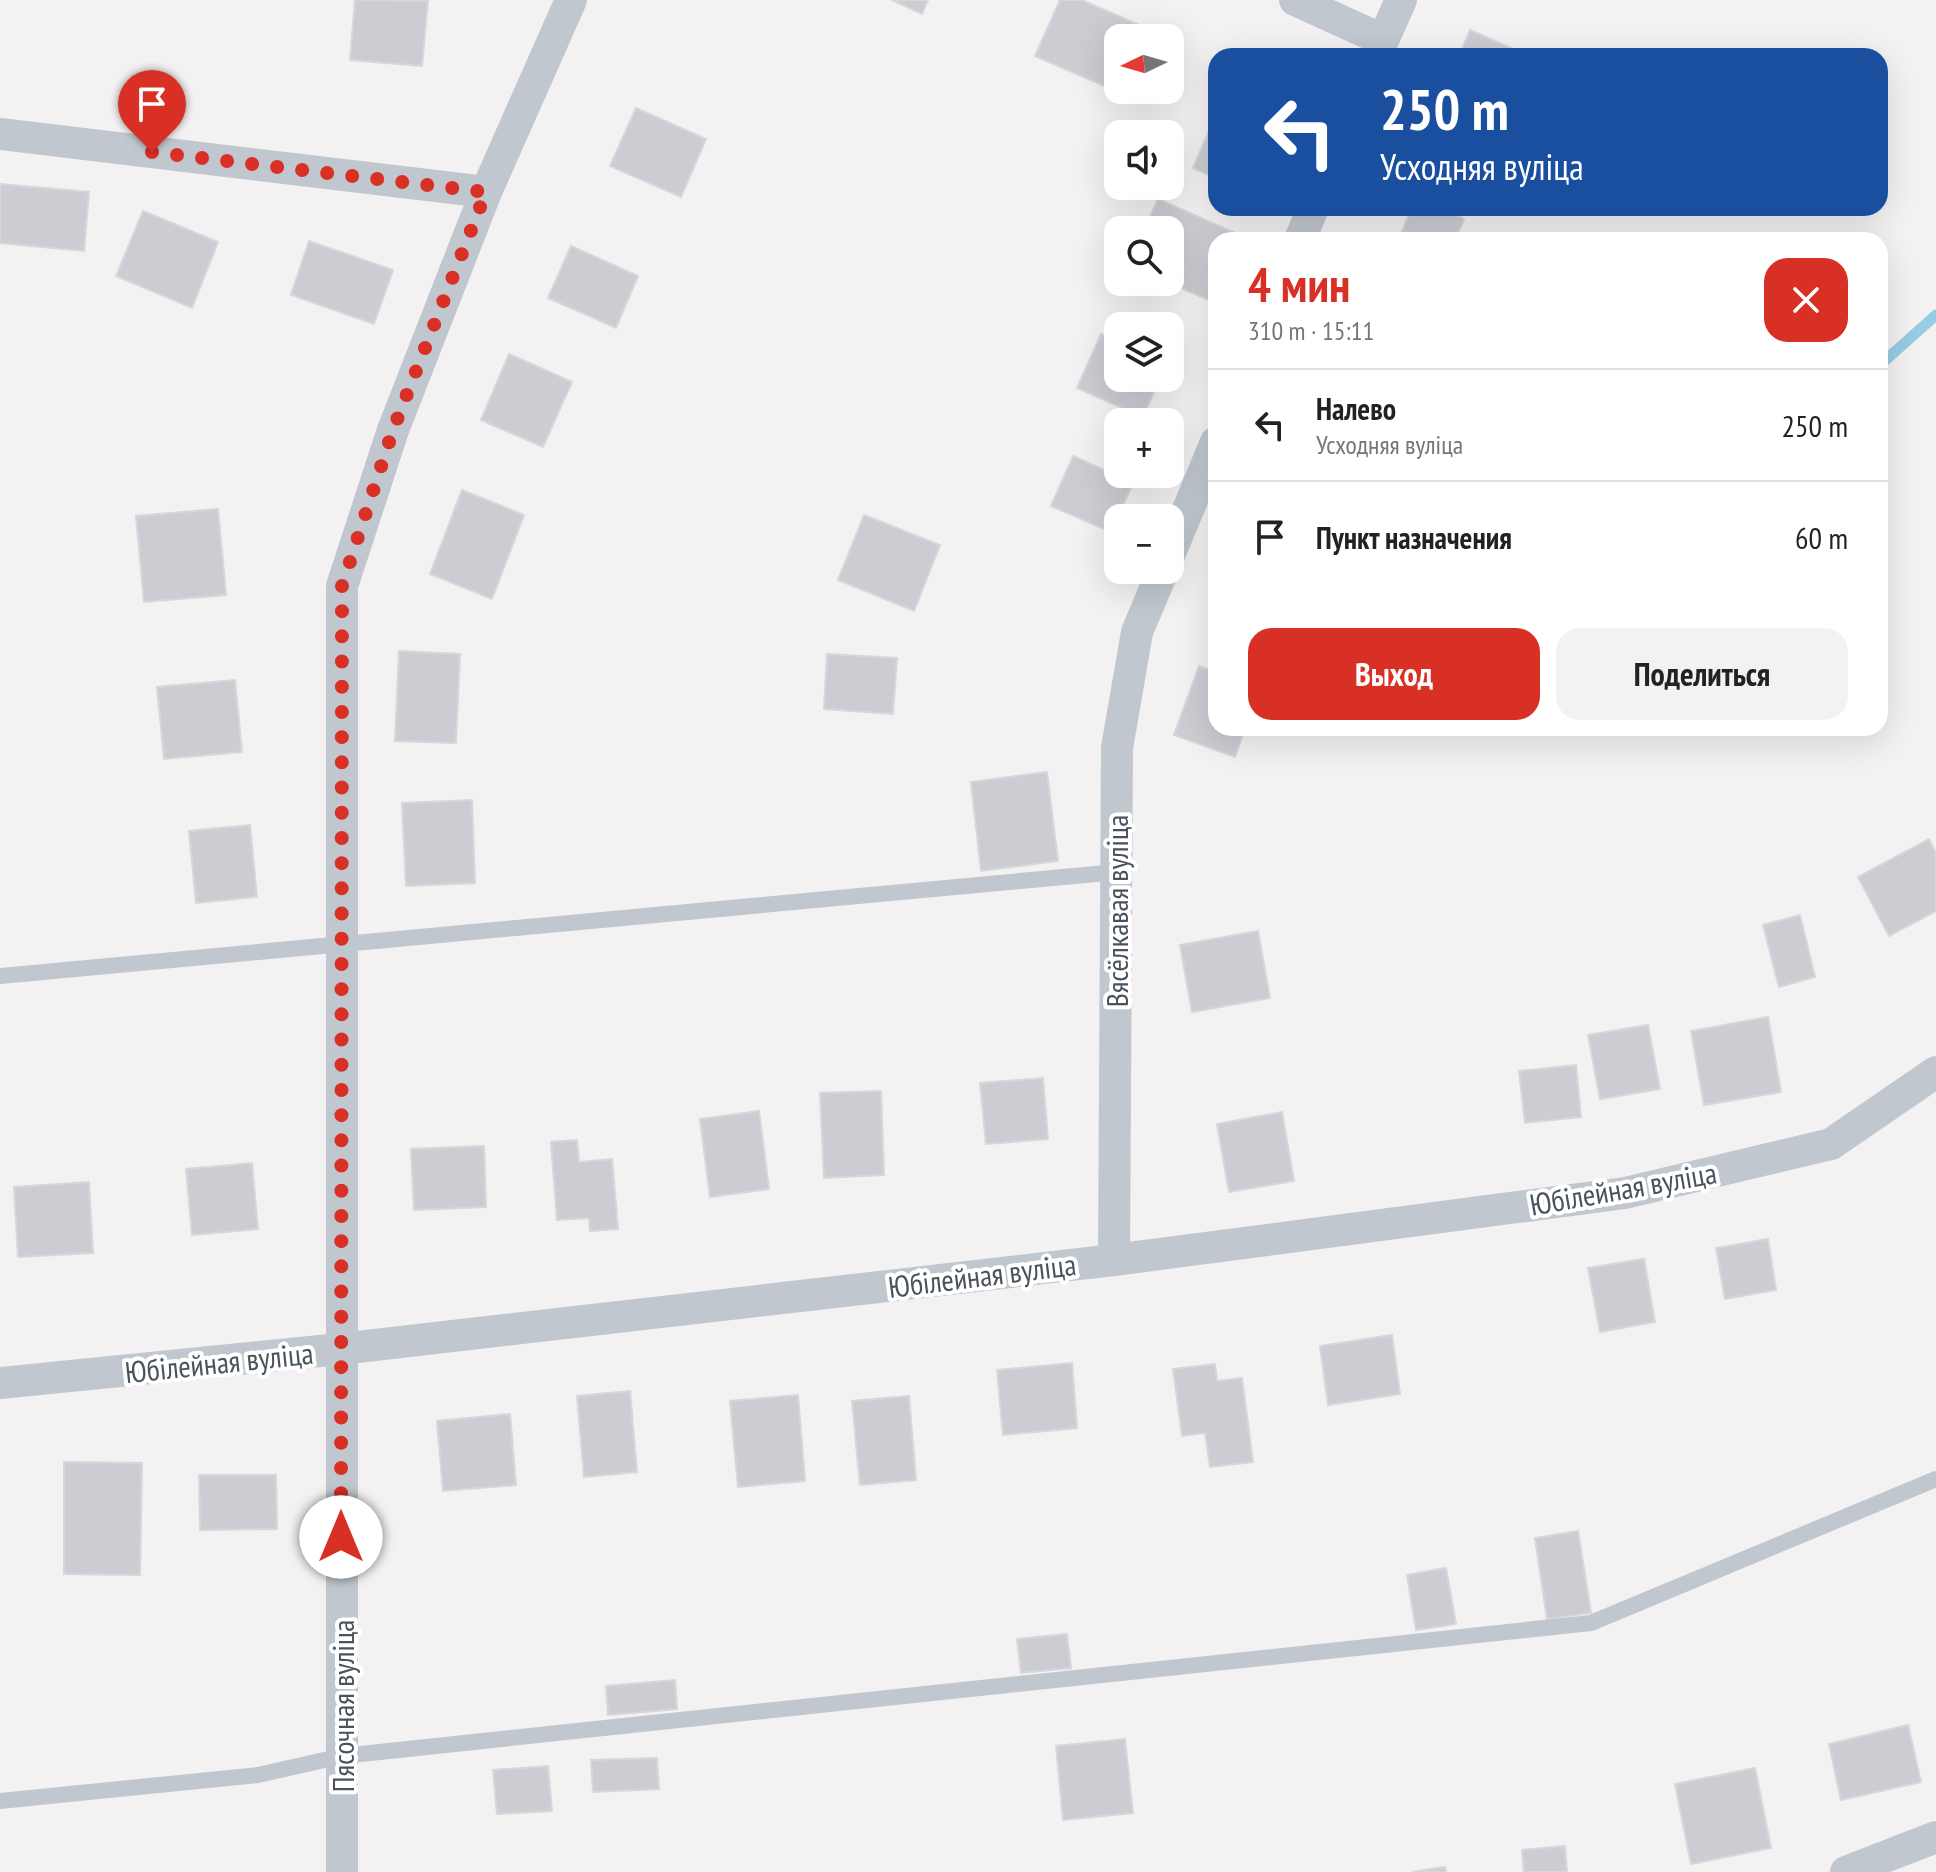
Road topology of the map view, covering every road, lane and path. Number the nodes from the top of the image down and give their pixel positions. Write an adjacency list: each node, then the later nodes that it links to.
1 (571, 0): 6 (street, Пясочная вуліца)
2 (1295, 0): 4 (street)
3 (1401, 0): 4 (street)
4 (1379, 48)
5 (0, 134): 6 (street)
6 (486, 192): 11 (street, Пясочная вуліца)
7 (1208, 461): 8 (street)
8 (1184, 519)
9 (1157, 584): 10 (street, Вясёлкавая вуліца)
10 (1117, 872): 11 (lane); 14 (street, Вясёлкавая вуліца)
11 (341, 944): 12 (lane); 15 (street, Пясочная вуліца)
12 (0, 976)
13 (1936, 1072): 14 (street, Юбілейная вуліца)
14 (1114, 1260): 15 (street, Юбілейная вуліца)
15 (340, 1349): 16 (street, Юбілейная вуліца); 18 (street, Пясочная вуліца)
16 (0, 1383)
17 (1936, 1479): 18 (lane)
18 (342, 1756): 19 (lane); 21 (street, Пясочная вуліца)
19 (0, 1801)
20 (1936, 1837): 22 (street)
21 (342, 1872)
22 (1846, 1872)

